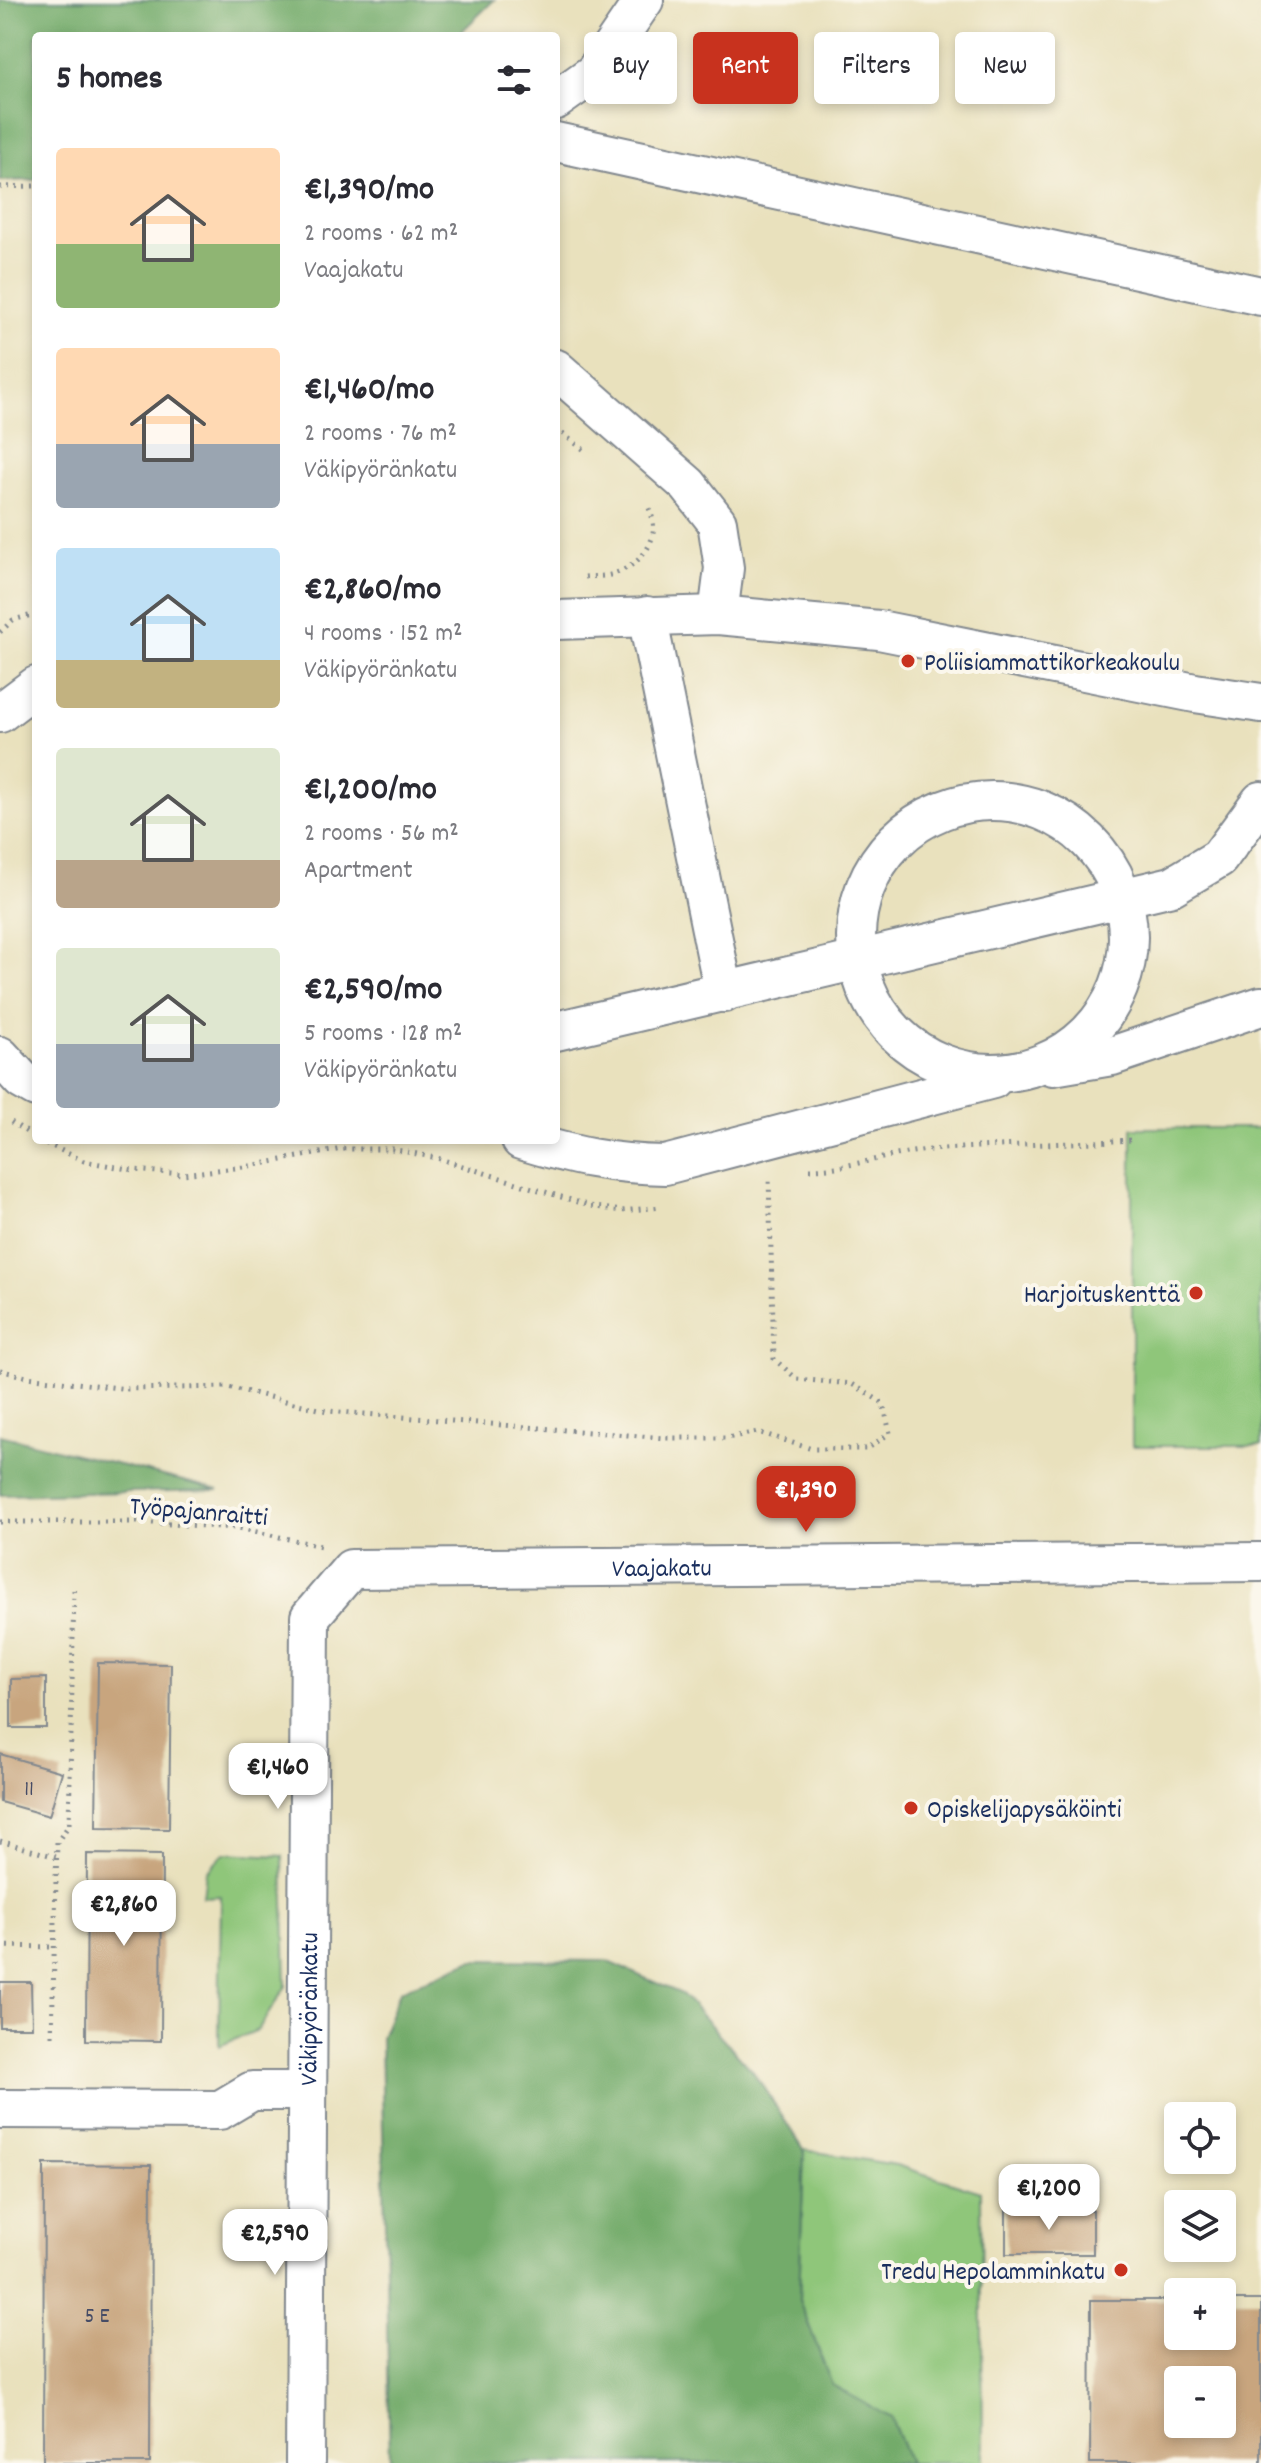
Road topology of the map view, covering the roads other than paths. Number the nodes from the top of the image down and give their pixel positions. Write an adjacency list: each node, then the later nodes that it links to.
1 (644, 0): 2 (street)
2 (560, 97)
3 (560, 143): 4 (street)
4 (1261, 296)
5 (560, 373): 6 (street)
6 (718, 615): 7 (street); 10 (street)
7 (647, 616): 8 (street); 15 (street)
8 (560, 620)
9 (32, 689): 11 (street)
10 (1261, 703)
11 (0, 713)
12 (1261, 801): 13 (street)
13 (1124, 898): 14 (street); 14 (street); 19 (street)
14 (856, 959): 15 (street); 19 (street)
15 (724, 993): 17 (street)
16 (1261, 1006): 19 (street)
17 (560, 1030)
18 (0, 1056): 20 (street)
19 (1024, 1071): 21 (street)
20 (32, 1086)
21 (535, 1144)
22 (1261, 1562): 23 (street, Vaajakatu)
23 (351, 1569): 24 (street, Väkipyöränkatu)
24 (306, 2091): 25 (street); 26 (street, Väkipyöränkatu)
25 (0, 2109)
26 (305, 2463)

